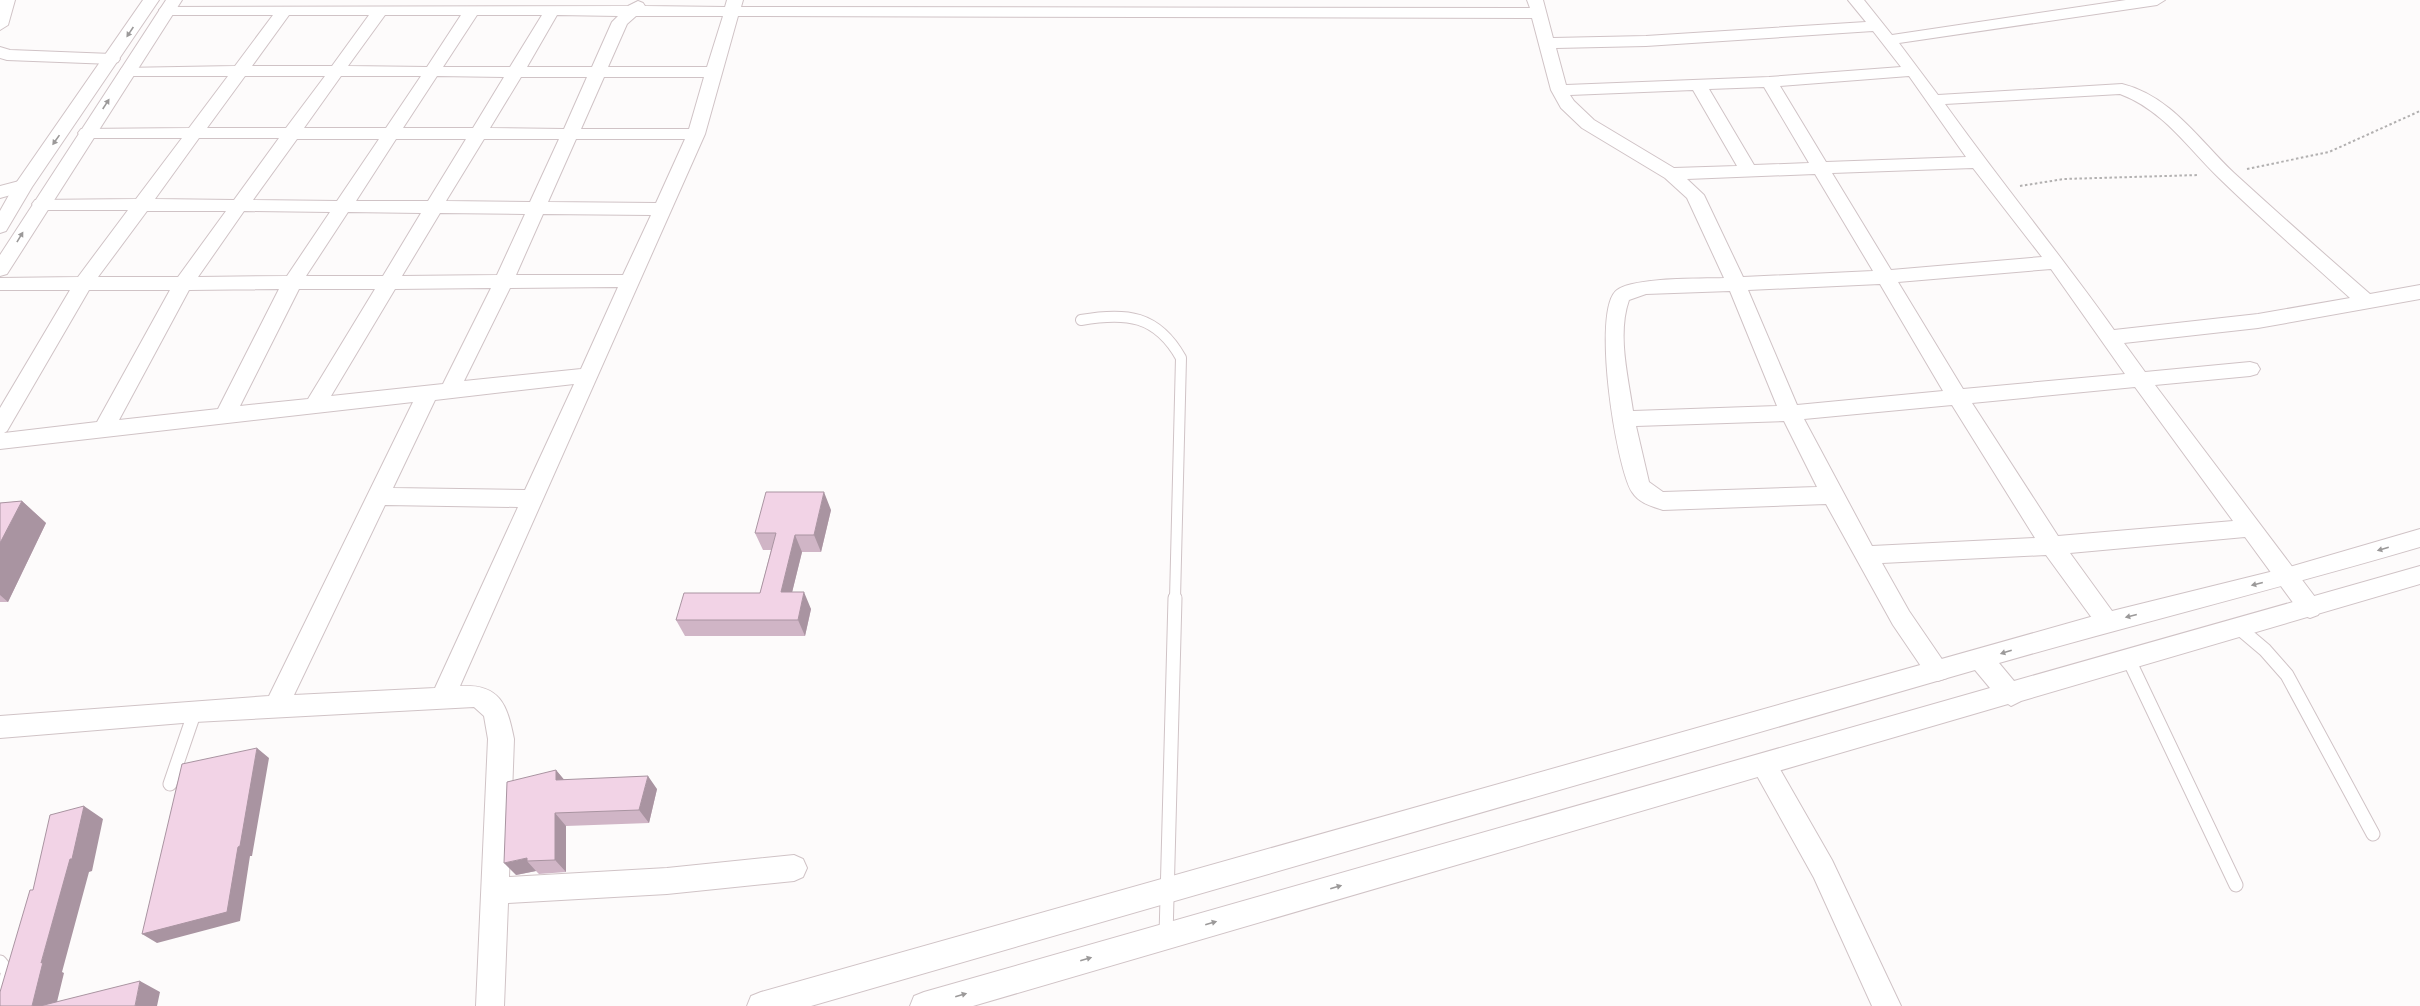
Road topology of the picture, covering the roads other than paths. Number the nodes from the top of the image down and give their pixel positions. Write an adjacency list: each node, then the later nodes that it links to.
1 (7, 0): 24 (street)
2 (151, 0): 28 (street, one-way to 28)
3 (1856, 0): 25 (street)
4 (2157, 0): 25 (street)
5 (170, 5): 19 (street); 29 (street)
6 (446, 5): 20 (street); 21 (street)
7 (534, 5): 21 (street); 22 (street)
8 (638, 6): 9 (street); 23 (street)
9 (732, 6): 10 (street); 36 (street)
10 (817, 6): 11 (street)
11 (903, 6): 12 (street)
12 (994, 6): 13 (street)
13 (1094, 6): 14 (street)
14 (1191, 6): 15 (street)
15 (1265, 6): 16 (street)
16 (1350, 6): 17 (street)
17 (1438, 6): 18 (street)
18 (1537, 6): 26 (street)
19 (282, 7): 20 (street); 30 (street)
20 (372, 7): 31 (street)
21 (472, 11): 32 (street)
22 (552, 11): 23 (street); 34 (street)
23 (619, 11): 35 (street)
24 (0, 25)
25 (1883, 33): 26 (street); 33 (street)
26 (1546, 43): 39 (street)
27 (0, 52): 28 (street)
28 (112, 59): 52 (street, one-way to 52)
29 (128, 71): 30 (street); 41 (street, one-way to 29)
30 (240, 71): 31 (street); 42 (street)
31 (337, 71): 32 (street); 43 (street)
32 (432, 71): 34 (street); 44 (street)
33 (1913, 71): 37 (street); 40 (street)
34 (516, 72): 35 (street); 45 (street)
35 (597, 72): 36 (street); 46 (street)
36 (715, 72): 47 (street)
37 (1769, 82): 38 (street); 49 (street)
38 (1698, 86): 39 (street); 50 (street)
39 (1559, 90): 51 (street)
40 (1933, 100): 48 (street); 74 (street)
41 (87, 133): 42 (street); 54 (street)
42 (194, 133): 43 (street); 55 (street)
43 (292, 133): 44 (street); 56 (street)
44 (390, 133): 45 (street); 57 (street)
45 (479, 134): 46 (street); 58 (street)
46 (570, 134): 47 (street); 59 (street)
47 (696, 134): 60 (street)
48 (1978, 162): 49 (street); 62 (street)
49 (1823, 169): 50 (street); 64 (street)
50 (1749, 171): 51 (street)
51 (1671, 174): 71 (street)
52 (24, 186): 53 (street); 61 (street)
53 (0, 192)
54 (41, 204): 55 (street); 63 (street, one-way to 54)
55 (142, 205): 56 (street); 69 (street)
56 (239, 206): 57 (street); 70 (street)
57 (342, 206): 58 (street); 67 (street)
58 (435, 207): 59 (street); 68 (street)
59 (537, 208): 60 (street); 65 (street)
60 (662, 209): 66 (street)
61 (0, 227)
62 (2056, 262): 64 (street); 76 (street)
63 (0, 270)
64 (1886, 277): 71 (street); 82 (street)
65 (504, 281): 66 (street); 68 (street); 80 (street)
66 (631, 281): 78 (street)
67 (292, 282): 68 (street); 70 (street); 85 (street)
68 (391, 282): 83 (street)
69 (84, 283): 70 (street); 72 (street); 87 (street)
70 (183, 283): 88 (street)
71 (1736, 283): 84 (street); 86 (street)
72 (0, 284)
73 (2420, 292): 74 (street)
74 (2366, 302): 76 (street)
75 (1081, 320): 116 (lane)
76 (2109, 338): 79 (street)
77 (2250, 369): 79 (street)
78 (588, 375): 80 (street); 92 (street)
79 (2140, 378): 82 (street); 93 (street)
80 (450, 390): 81 (street)
81 (428, 393): 83 (street); 91 (street)
82 (1958, 398): 84 (street); 95 (street)
83 (316, 405): 85 (street)
84 (1790, 414): 86 (street); 90 (street)
85 (225, 415): 88 (street)
86 (1624, 419): 90 (street)
87 (0, 426)
88 (104, 429): 89 (street)
89 (0, 441)
90 (1832, 494): 96 (street)
91 (378, 496): 92 (street); 107 (street)
92 (532, 499): 106 (street)
93 (2250, 528): 95 (street); 98 (street)
94 (2420, 538): 98 (street, one-way to 98)
95 (2052, 546): 96 (street); 100 (street)
96 (1866, 555): 104 (street)
97 (2420, 576): 99 (street)
98 (2286, 577): 99 (street); 100 (street, one-way to 100)
99 (2310, 608): 101 (street)
100 (2108, 622): 102 (street, one-way to 102)
101 (2239, 628): 103 (street); 112 (lane)
102 (1981, 660): 104 (street); 105 (street)
103 (2130, 660): 105 (street); 114 (lane)
104 (1938, 671): 116 (street)
105 (2011, 695): 110 (street)
106 (443, 698): 107 (street); 115 (street)
107 (276, 707): 108 (street)
108 (195, 712): 109 (street); 111 (lane)
109 (0, 727)
110 (1764, 765): 117 (street, one-way to 110); 123 (street)
111 (170, 784)
112 (2373, 834)
113 (794, 868): 115 (street)
114 (2236, 885)
115 (494, 891): 121 (street)
116 (1166, 891): 117 (lane); 122 (street)
117 (1166, 936): 120 (street, one-way to 117)
118 (0, 962): 119 (lane)
119 (0, 998)
120 (930, 1005)
121 (490, 1006)
122 (761, 1006)
123 (1887, 1006)

